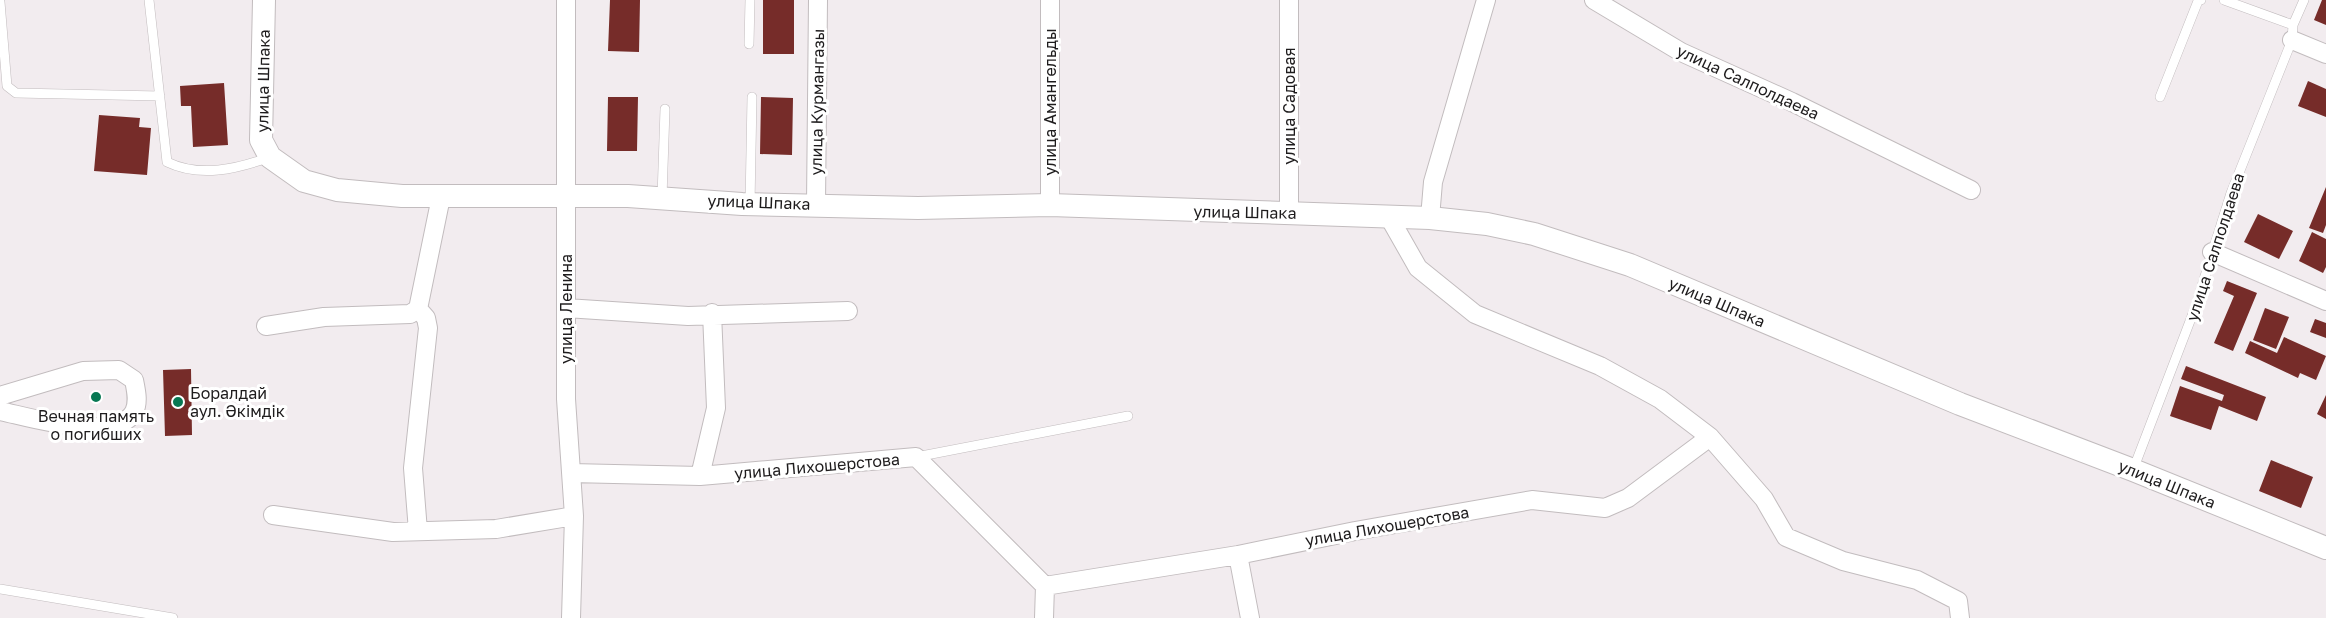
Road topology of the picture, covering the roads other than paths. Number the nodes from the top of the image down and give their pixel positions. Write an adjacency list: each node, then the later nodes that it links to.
1 (149, 0): 17 (lane)
2 (264, 0): 21 (street, улица Шпака)
3 (566, 0): 24 (street, улица Ленина)
4 (750, 0): 15 (lane)
5 (818, 0): 27 (street, улица Курмангазы)
6 (1050, 0): 28 (street, улица Амангельды)
7 (1289, 0): 29 (street, улица Садовая)
8 (1486, 0): 31 (street)
9 (1594, 0): 22 (street, улица Салполдаева)
10 (2201, 0): 19 (lane)
11 (2224, 0): 14 (lane)
12 (2304, 0): 14 (lane, улица Салполдаева)
13 (0, 2): 17 (lane)
14 (2293, 32): 16 (street); 32 (lane, улица Салполдаева)
15 (749, 44)
16 (2326, 54)
17 (160, 96): 21 (lane)
18 (752, 97): 26 (lane)
19 (2160, 97)
20 (664, 109): 25 (lane)
21 (270, 158): 23 (street, улица Шпака)
22 (1971, 190)
23 (441, 197): 24 (street, улица Шпака); 35 (street)
24 (566, 197): 25 (street, улица Шпака); 34 (street, улица Ленина)
25 (662, 198): 26 (street, улица Шпака)
26 (750, 204): 27 (street, улица Шпака)
27 (816, 204): 28 (street, улица Шпака)
28 (1050, 205): 29 (street, улица Шпака)
29 (1289, 212): 30 (street, улица Шпака)
30 (1389, 217): 31 (street, улица Шпака); 42 (street)
31 (1430, 218): 44 (street, улица Шпака)
32 (2212, 252): 33 (street); 44 (lane, улица Салполдаева)
33 (2326, 301)
34 (566, 308): 37 (street); 45 (street, улица Ленина)
35 (418, 309): 38 (street); 49 (street)
36 (848, 310): 37 (street)
37 (712, 313): 46 (street)
38 (266, 326)
39 (0, 396): 40 (street)
40 (0, 411)
41 (1128, 416): 43 (lane)
42 (1710, 437): 51 (street, улица Лихошерстова); 58 (street)
43 (916, 457): 46 (street, улица Лихошерстова); 52 (street, улица Лихошерстова)
44 (2133, 470): 50 (street, улица Шпака)
45 (571, 473): 46 (street, улица Лихошерстова); 48 (street, улица Ленина)
46 (700, 476)
47 (273, 515): 49 (street)
48 (574, 516): 49 (street); 55 (street, улица Ленина)
49 (418, 531)
50 (2326, 548)
51 (1238, 555): 52 (street, улица Лихошерстова); 57 (street)
52 (1045, 586): 56 (street)
53 (0, 589): 54 (lane)
54 (174, 618)
55 (572, 618)
56 (1044, 618)
57 (1250, 618)
58 (1960, 618)

